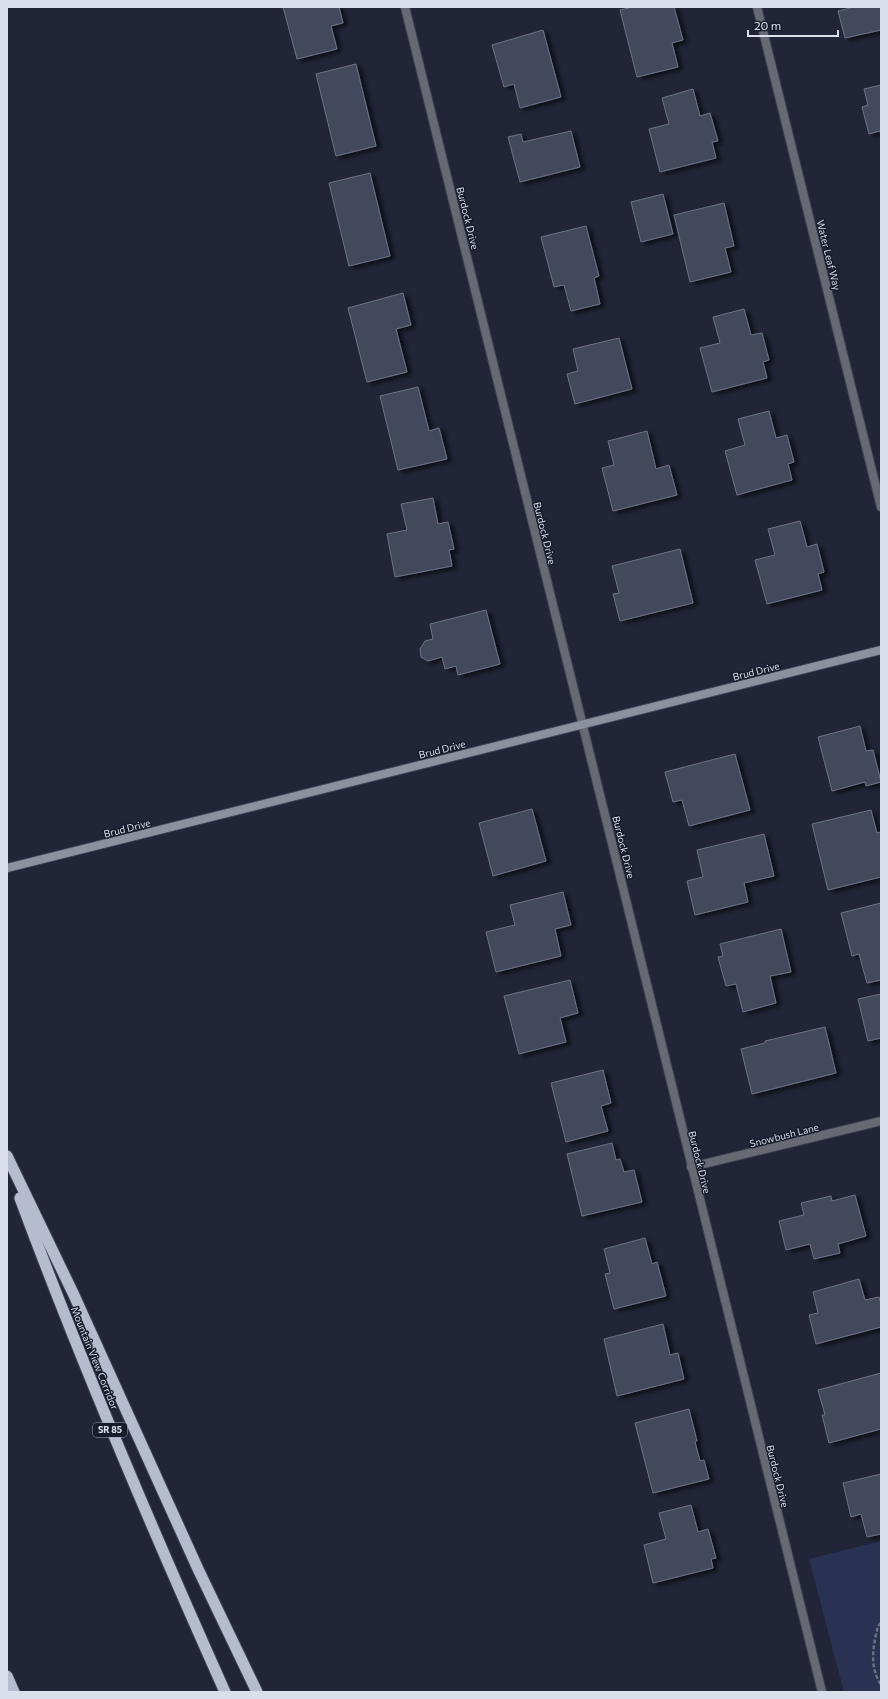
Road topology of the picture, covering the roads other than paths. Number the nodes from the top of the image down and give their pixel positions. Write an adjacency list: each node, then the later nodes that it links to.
1 (405, 7): 5 (street, Burdock Drive)
2 (757, 7): 3 (street, Water Leaf Way)
3 (881, 507)
4 (881, 650): 5 (main road, Brud Drive)
5 (583, 724): 6 (main road, Brud Drive); 10 (street, Burdock Drive)
6 (7, 868)
7 (881, 1121): 10 (street, Snowbush Lane)
8 (7, 1156): 14 (highway)
9 (7, 1162): 13 (highway, Mountain View Corridor / SR 85)
10 (691, 1167): 15 (street, Burdock Drive)
11 (7, 1676): 12 (highway)
12 (14, 1692)
13 (225, 1692)
14 (257, 1692)
15 (822, 1692)

